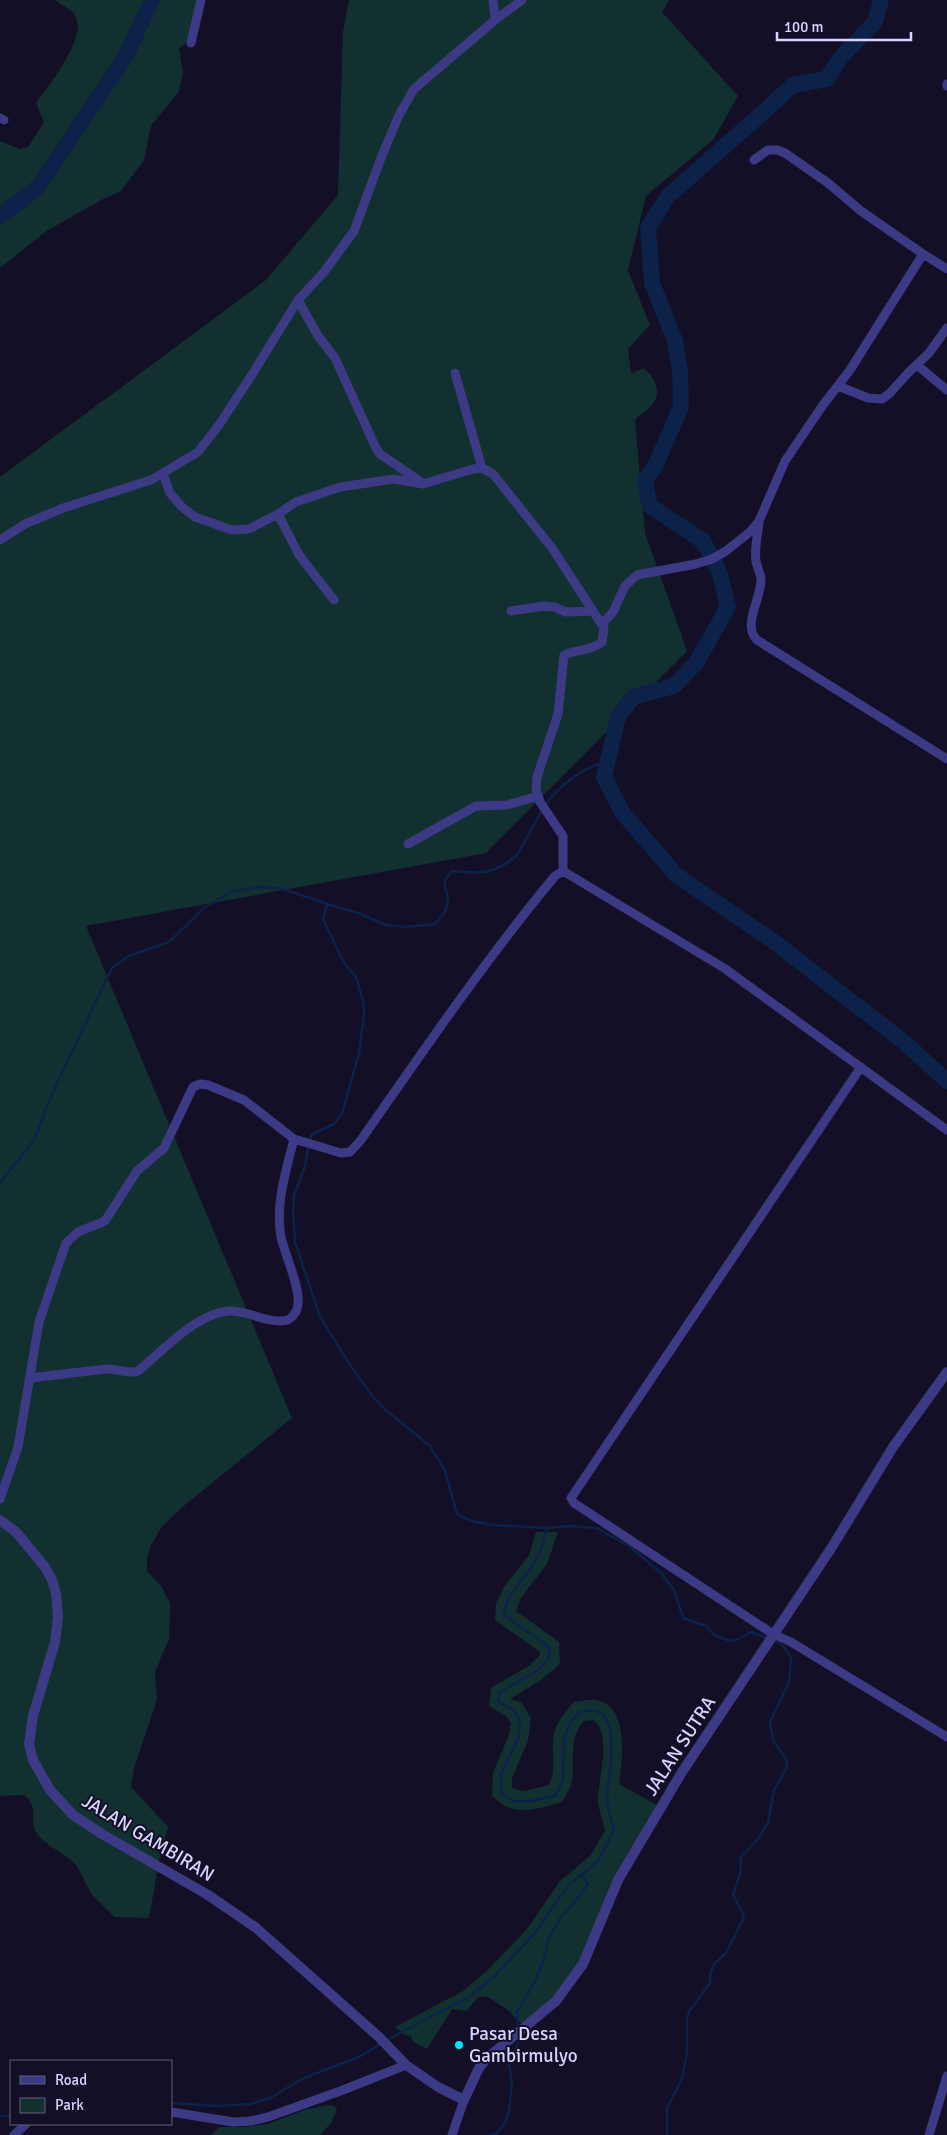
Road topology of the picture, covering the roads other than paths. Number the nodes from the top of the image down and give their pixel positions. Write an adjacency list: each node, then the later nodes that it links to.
1 (201, 0): 5 (street)
2 (493, 0): 4 (street)
3 (522, 0): 4 (street)
4 (495, 20): 9 (street)
5 (191, 43)
6 (754, 160): 7 (street)
7 (923, 254): 8 (street); 13 (street)
8 (947, 269)
9 (298, 300): 16 (street); 17 (street)
10 (947, 328): 11 (street)
11 (917, 365): 13 (street); 14 (street)
12 (455, 373): 15 (street)
13 (838, 386): 19 (street)
14 (947, 390)
15 (482, 468): 17 (street); 23 (street)
16 (163, 474): 18 (street); 20 (street)
17 (424, 484): 18 (street)
18 (278, 514): 21 (street)
19 (759, 521): 24 (street); 25 (street)
20 (0, 540)
21 (334, 600)
22 (511, 611): 23 (street)
23 (593, 611): 24 (street)
24 (602, 624): 26 (street)
25 (947, 758)
26 (539, 799): 27 (street); 28 (street)
27 (408, 844)
28 (563, 871): 29 (street); 31 (street)
29 (861, 1068): 30 (street); 36 (street)
30 (947, 1130)
31 (294, 1139): 33 (street); 33 (street)
32 (947, 1372): 36 (street, JALAN SUTRA)
33 (30, 1378): 34 (street)
34 (0, 1499)
35 (0, 1520): 38 (street, JALAN GAMBIRAN)
36 (771, 1638): 37 (street); 40 (street, JALAN SUTRA)
37 (947, 1737)
38 (406, 2065): 40 (street, JALAN GAMBIRAN); 41 (street)
39 (947, 2076): 45 (street)
40 (464, 2100): 44 (street, JALAN SUTRA)
41 (172, 2112)
42 (25, 2125): 43 (street)
43 (14, 2135)
44 (452, 2135)
45 (929, 2135)

